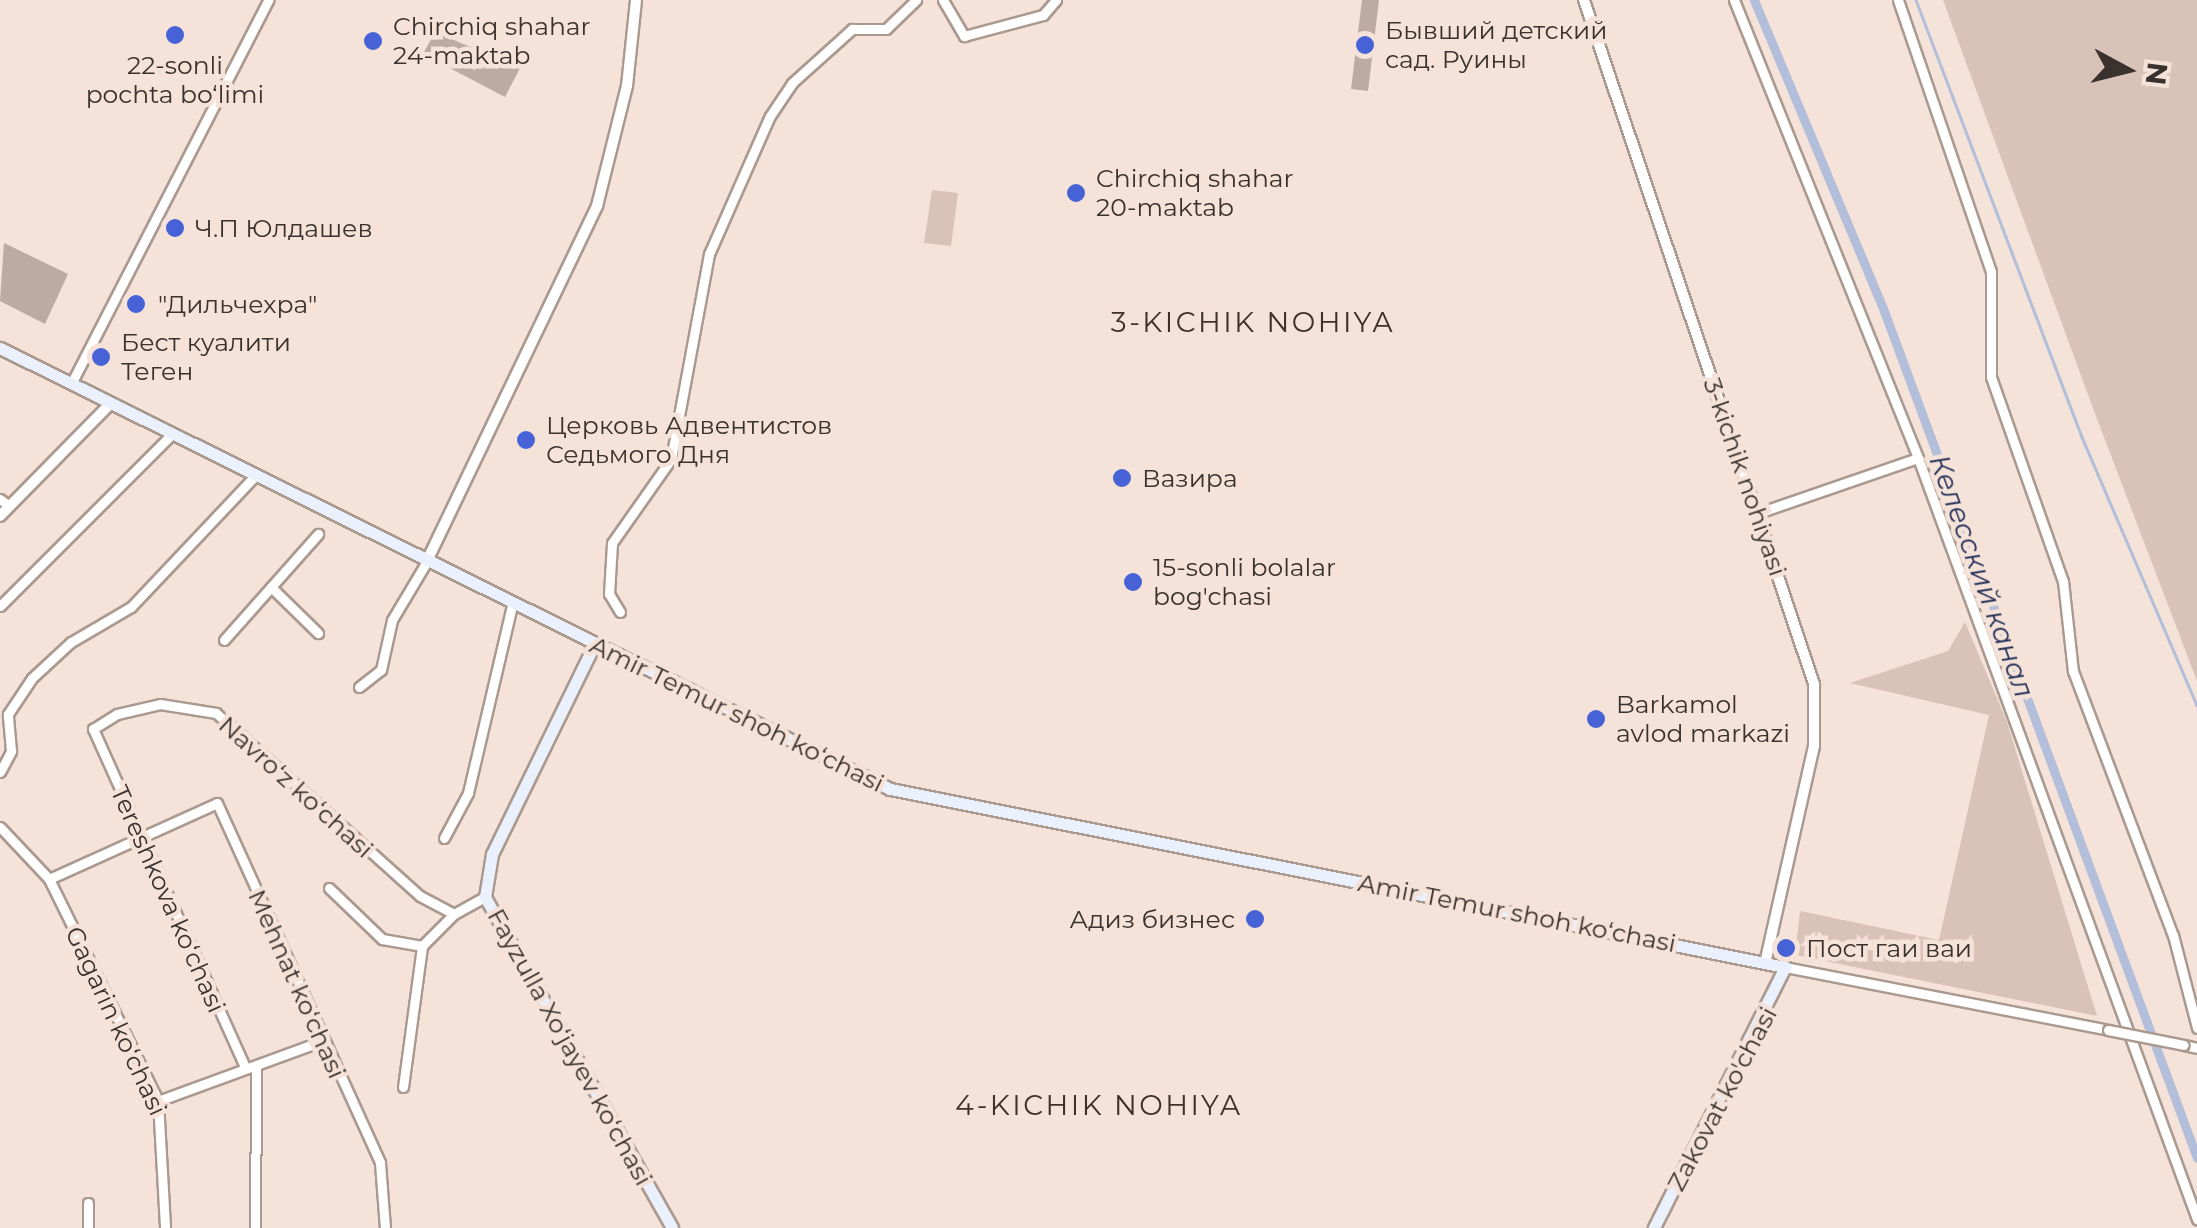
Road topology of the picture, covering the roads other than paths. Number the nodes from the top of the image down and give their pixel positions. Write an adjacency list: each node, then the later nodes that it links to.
1 (268, 0): 10 (street)
2 (636, 0): 19 (street)
3 (916, 0): 23 (street)
4 (944, 0): 5 (street)
5 (1056, 0)
6 (1584, 0): 16 (street, 3-kichik nohiyasi)
7 (1734, 0): 13 (street)
8 (1898, 0): 40 (street)
9 (0, 348): 10 (main road, Amir Temur shoh ko‘chasi)
10 (71, 384): 11 (main road, Amir Temur shoh ko‘chasi)
11 (110, 404): 12 (main road, Amir Temur shoh ko‘chasi); 15 (street)
12 (171, 435): 14 (main road, Amir Temur shoh ko‘chasi); 22 (street)
13 (1918, 458): 16 (street); 47 (street)
14 (254, 477): 19 (main road, Amir Temur shoh ko‘chasi); 29 (street)
15 (4, 503): 17 (street)
16 (1758, 513): 38 (street, 3-kichik nohiyasi)
17 (0, 516)
18 (318, 534): 20 (street)
19 (426, 563): 21 (main road, Amir Temur shoh ko‘chasi); 27 (street)
20 (271, 587): 24 (street); 25 (street)
21 (512, 605): 26 (main road, Amir Temur shoh ko‘chasi); 32 (street)
22 (0, 606)
23 (620, 612)
24 (318, 633)
25 (224, 640)
26 (594, 645): 35 (main road, Fayzulla Xo‘jayev ko‘chasi); 38 (main road, Amir Temur shoh ko‘chasi)
27 (359, 687)
28 (93, 730): 31 (street, Tereshkova ko‘chasi); 36 (street, Navro‘z ko‘chasi)
29 (0, 772)
30 (0, 827): 33 (street, Gagarin ko‘chasi)
31 (137, 834): 33 (street); 41 (street, Mehnat ko‘chasi); 43 (street, Tereshkova ko‘chasi)
32 (444, 838)
33 (49, 879): 45 (street, Gagarin ko‘chasi)
34 (329, 888): 37 (street)
35 (485, 897): 36 (street); 52 (main road, Fayzulla Xo‘jayev ko‘chasi)
36 (454, 914): 37 (street)
37 (422, 946): 44 (street)
38 (1765, 963): 39 (main road, Amir Temur shoh ko‘chasi)
39 (1785, 967): 42 (street, bridge); 53 (main road, Zakovat ko'chasi)
40 (2197, 1028)
41 (322, 1041): 43 (street); 51 (street, Mehnat ko‘chasi)
42 (2197, 1048)
43 (250, 1067): 45 (street); 50 (street, Tereshkova ko‘chasi)
44 (403, 1087)
45 (158, 1101): 49 (street, Gagarin ko‘chasi)
46 (88, 1204): 48 (street)
47 (2197, 1219)
48 (88, 1228)
49 (165, 1228)
50 (255, 1228)
51 (385, 1228)
52 (672, 1228)
53 (1654, 1228)

